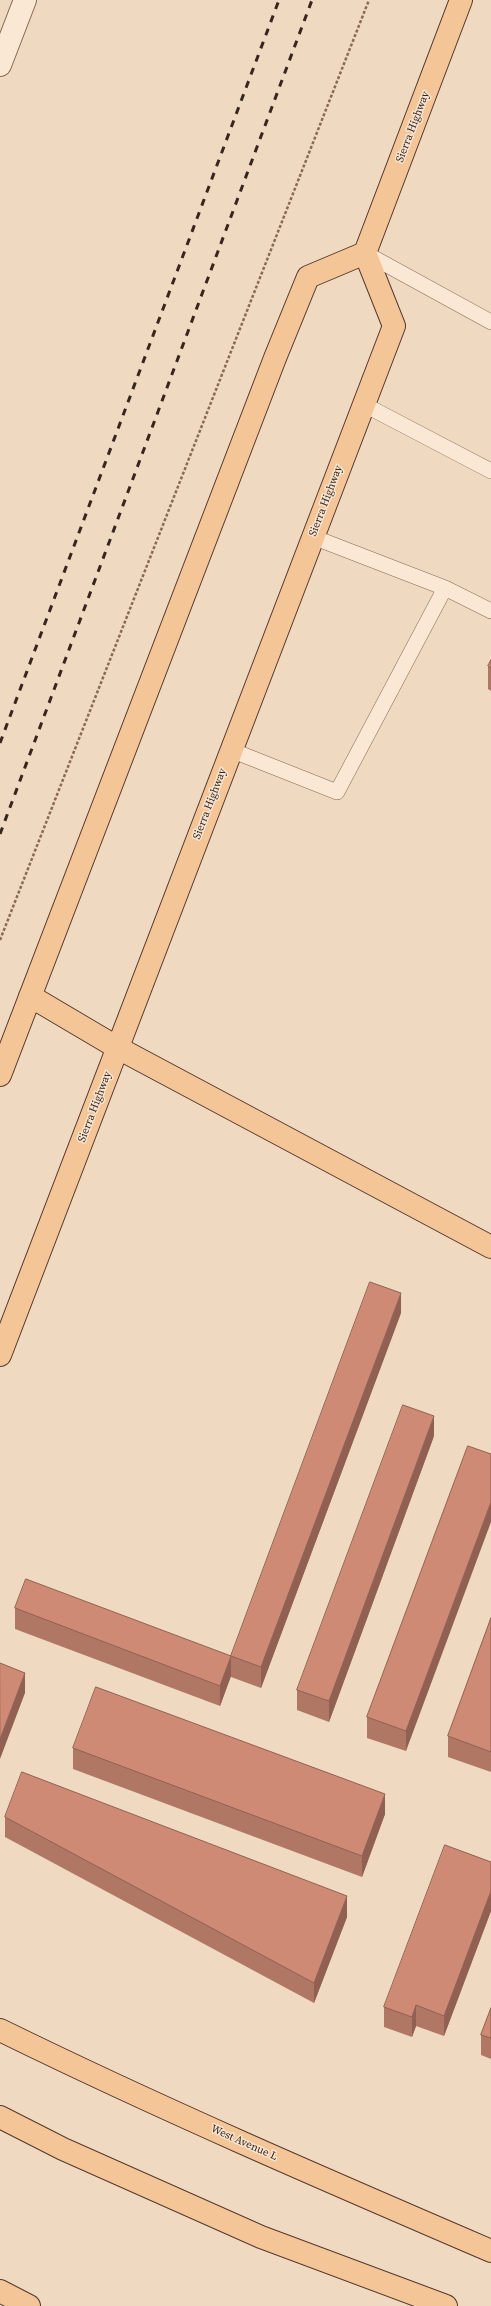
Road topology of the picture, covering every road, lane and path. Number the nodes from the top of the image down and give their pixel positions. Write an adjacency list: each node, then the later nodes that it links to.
1 (26, 0): 4 (street)
2 (369, 0): 13 (path)
3 (461, 0): 5 (main road, Sierra Highway)
4 (0, 65)
5 (366, 253): 6 (lane); 7 (main road, Sierra Highway); 14 (main road)
6 (491, 322)
7 (363, 404): 8 (lane); 9 (main road, Sierra Highway)
8 (491, 471)
9 (313, 537): 10 (lane); 12 (main road, Sierra Highway)
10 (445, 588): 11 (lane); 12 (lane)
11 (491, 611)
12 (231, 750): 15 (main road, Sierra Highway)
13 (0, 940)
14 (30, 996): 15 (main road); 16 (main road)
15 (118, 1048): 17 (main road); 18 (main road, Sierra Highway)
16 (0, 1075)
17 (491, 1247)
18 (0, 1355)
19 (0, 2030): 21 (main road, West Avenue L)
20 (0, 2117): 24 (main road)
21 (305, 2171): 22 (main road); 23 (main road, West Avenue L)
22 (491, 2236)
23 (491, 2250)
24 (358, 2272): 27 (main road); 28 (main road)
25 (0, 2291): 26 (main road)
26 (29, 2306)
27 (423, 2306)
28 (446, 2306)

